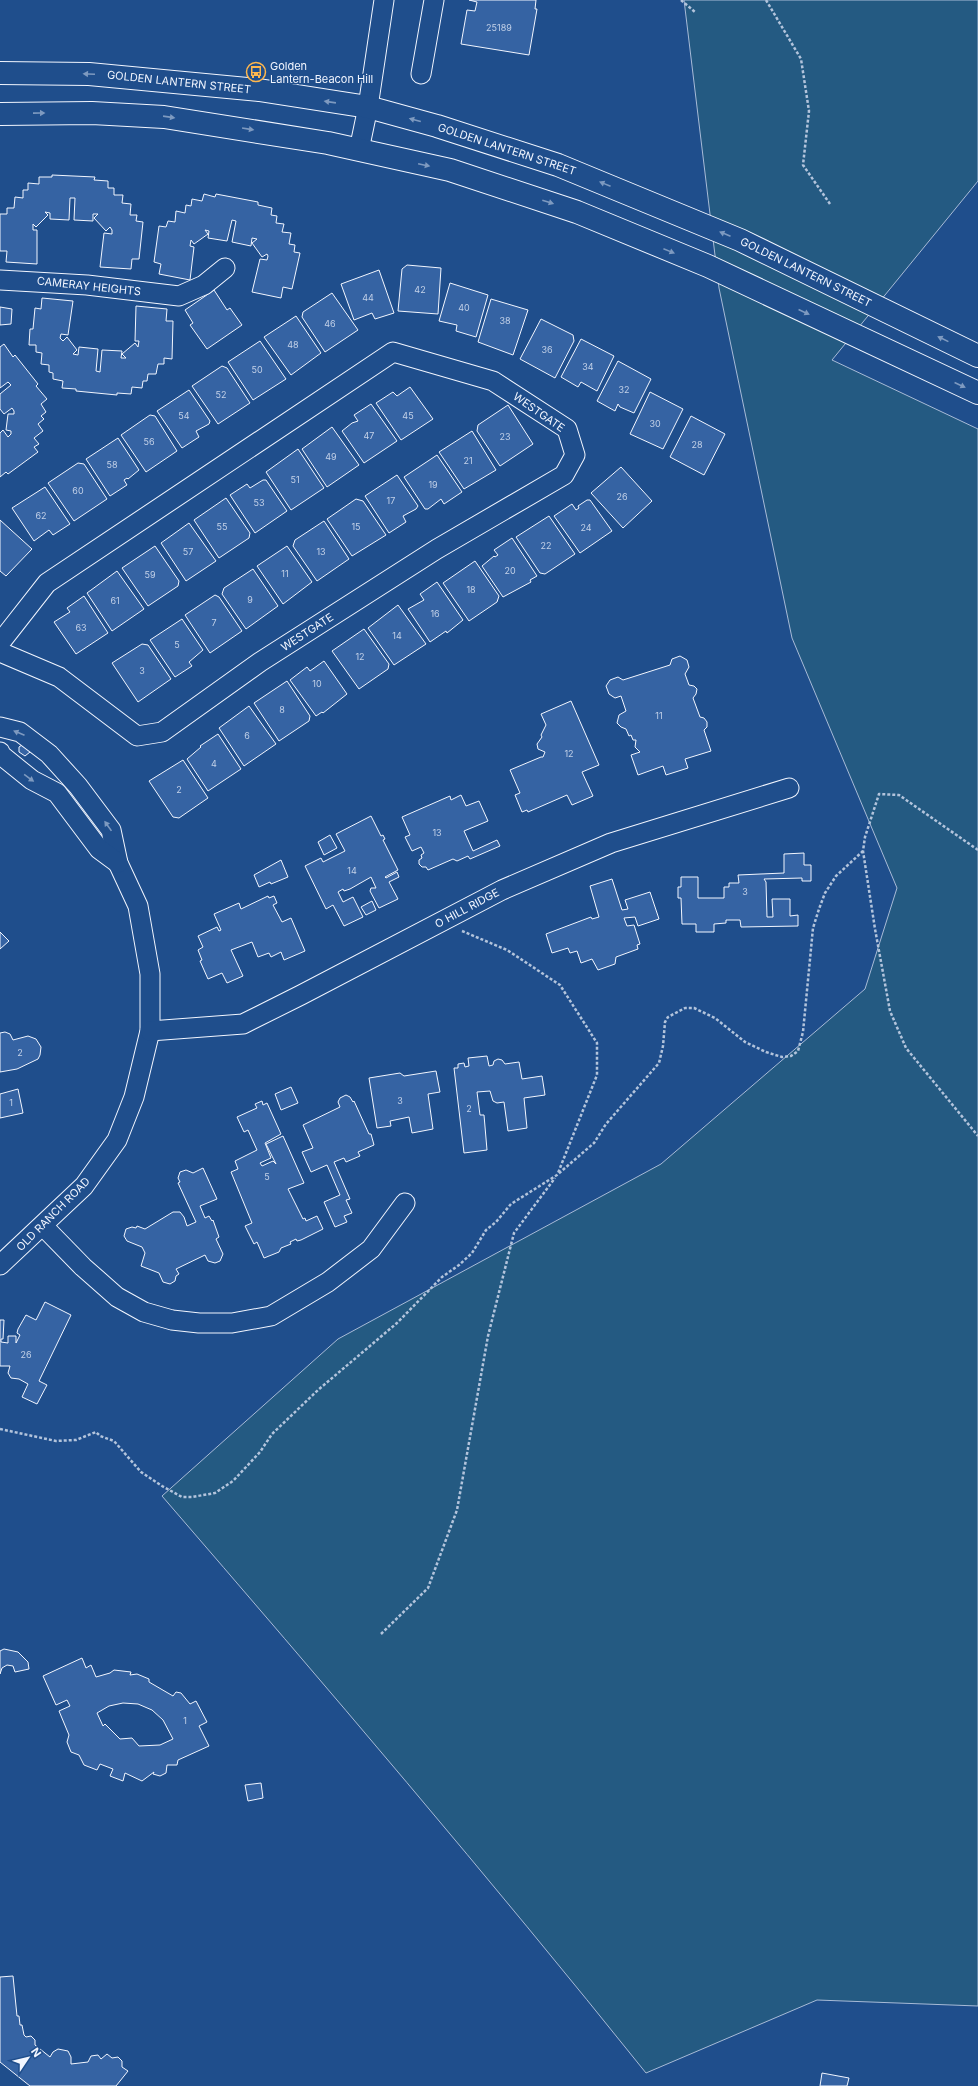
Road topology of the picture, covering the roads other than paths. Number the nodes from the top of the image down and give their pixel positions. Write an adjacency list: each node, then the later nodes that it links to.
1 (384, 0): 5 (street)
2 (434, 0): 4 (street)
3 (0, 72): 5 (main road, GOLDEN LANTERN STREET, one-way to 3)
4 (421, 74)
5 (368, 107): 7 (street); 10 (main road, GOLDEN LANTERN STREET, one-way to 5)
6 (0, 114): 7 (main road, one-way to 7)
7 (359, 150): 11 (main road, one-way to 11)
8 (225, 268): 9 (street, CAMERAY HEIGHTS)
9 (0, 280)
10 (978, 356)
11 (978, 393)
12 (0, 643): 13 (street, WESTGATE)
13 (0, 652)
14 (0, 727): 17 (street, OLD RANCH ROAD, one-way to 14)
15 (0, 752): 17 (street, OLD RANCH ROAD, one-way to 17)
16 (789, 788): 18 (street, O HILL RIDGE)
17 (118, 863): 18 (street, OLD RANCH ROAD)
18 (150, 1031): 20 (street, OLD RANCH ROAD)
19 (405, 1203): 20 (street)
20 (43, 1226): 21 (street, OLD RANCH ROAD)
21 (0, 1265)

